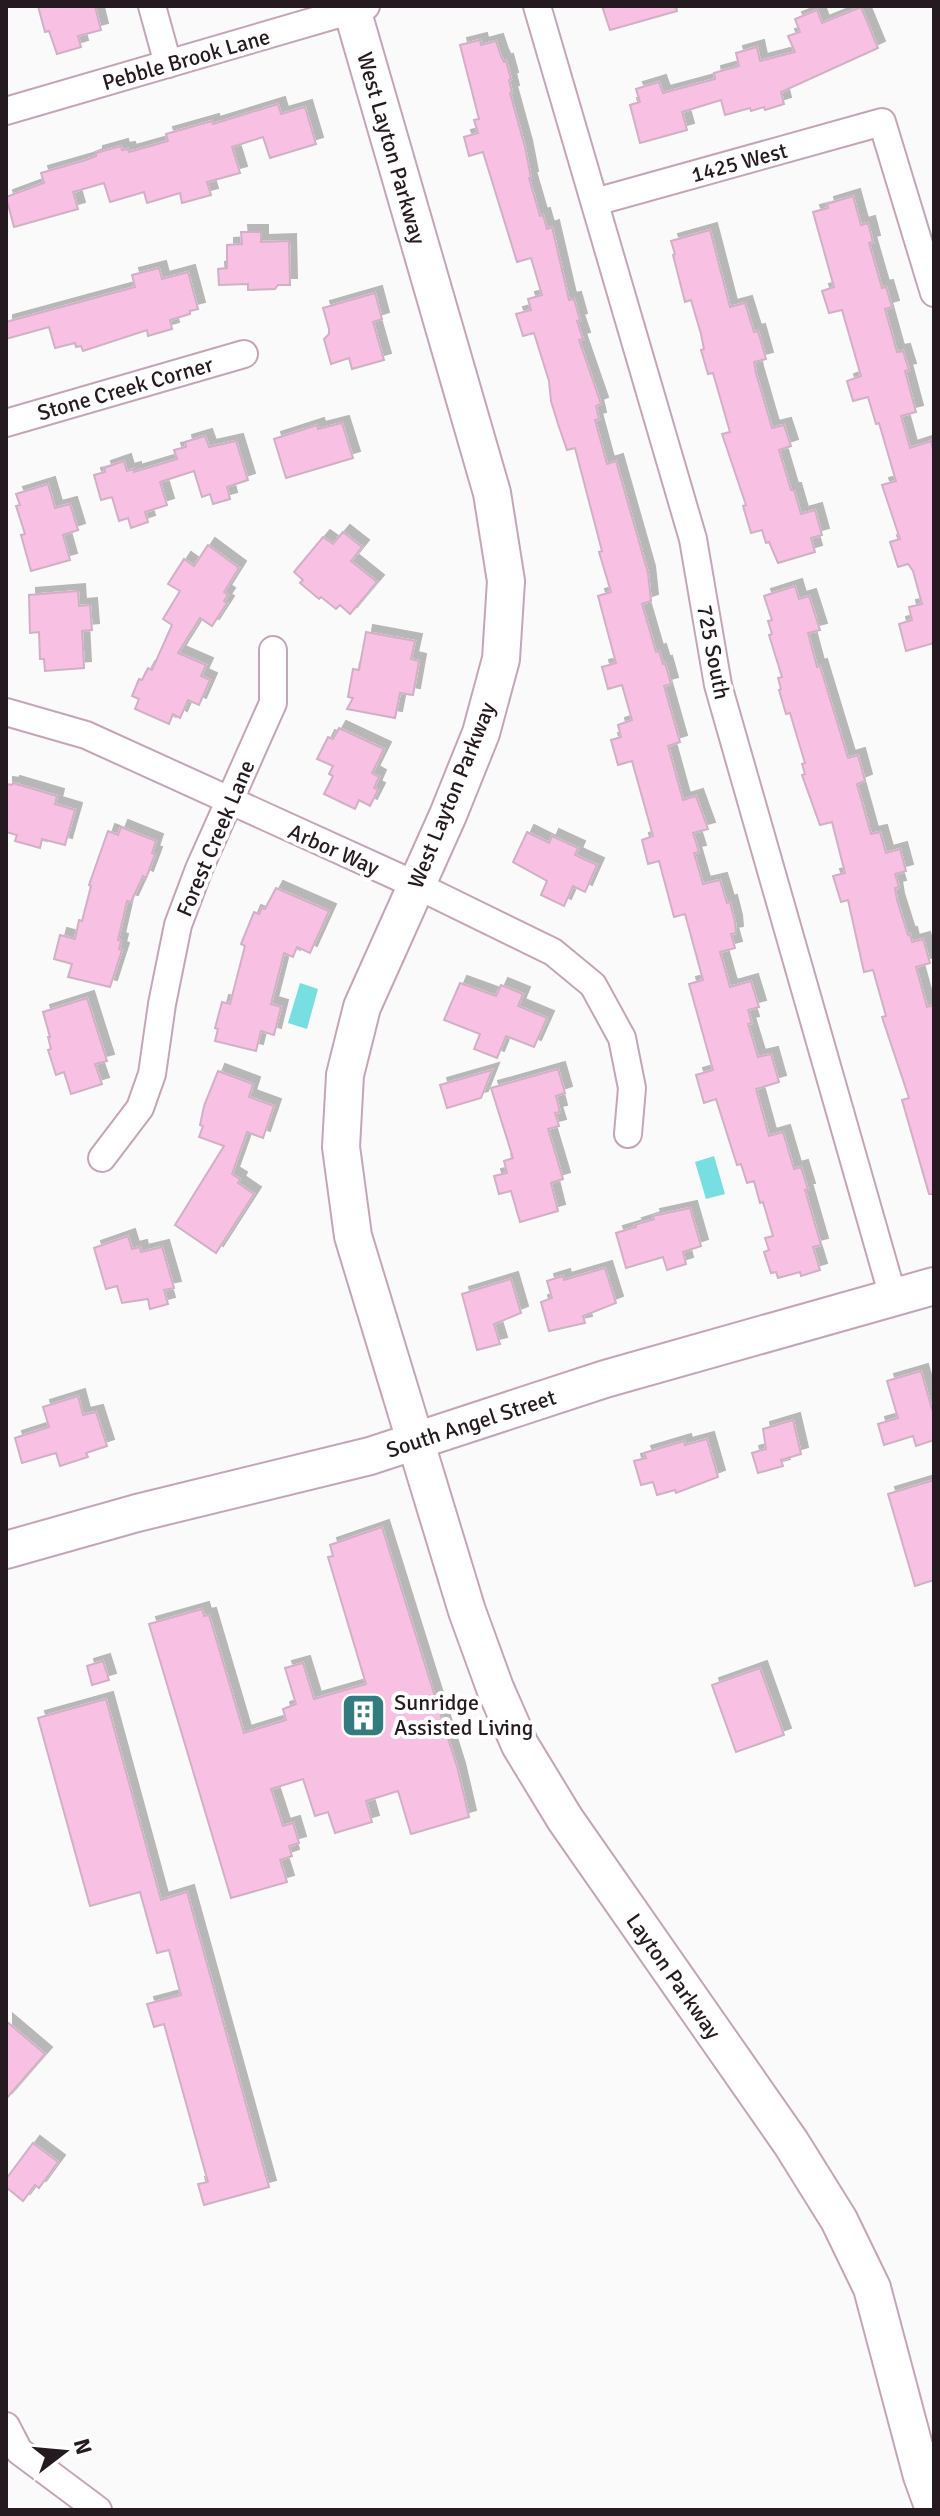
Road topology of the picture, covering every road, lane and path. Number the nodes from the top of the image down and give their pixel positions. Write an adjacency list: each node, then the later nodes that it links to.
1 (152, 6): 4 (street)
2 (537, 6): 6 (street, 725 South)
3 (356, 7): 4 (street, Pebble Brook Lane); 13 (main road, West Layton Parkway)
4 (168, 64): 5 (street, Pebble Brook Lane)
5 (6, 111)
6 (595, 202): 7 (street, 1425 West); 17 (street, 725 South)
7 (934, 293)
8 (244, 354): 9 (street, Stone Creek Corner)
9 (6, 423)
10 (273, 650): 12 (street, Forest Creek Lane)
11 (6, 712): 12 (street, Arbor Way)
12 (229, 802): 13 (street, Arbor Way); 15 (street, Forest Creek Lane)
13 (416, 885): 14 (street, Arbor Way); 18 (main road, West Layton Parkway)
14 (628, 1134)
15 (102, 1158)
16 (934, 1286): 17 (main road, South Angel Street)
17 (893, 1297): 18 (main road, South Angel Street)
18 (415, 1441): 19 (main road, South Angel Street); 21 (main road, Layton Parkway)
19 (6, 1550)
20 (6, 2426): 22 (street)
21 (934, 2509)
22 (98, 2510)

